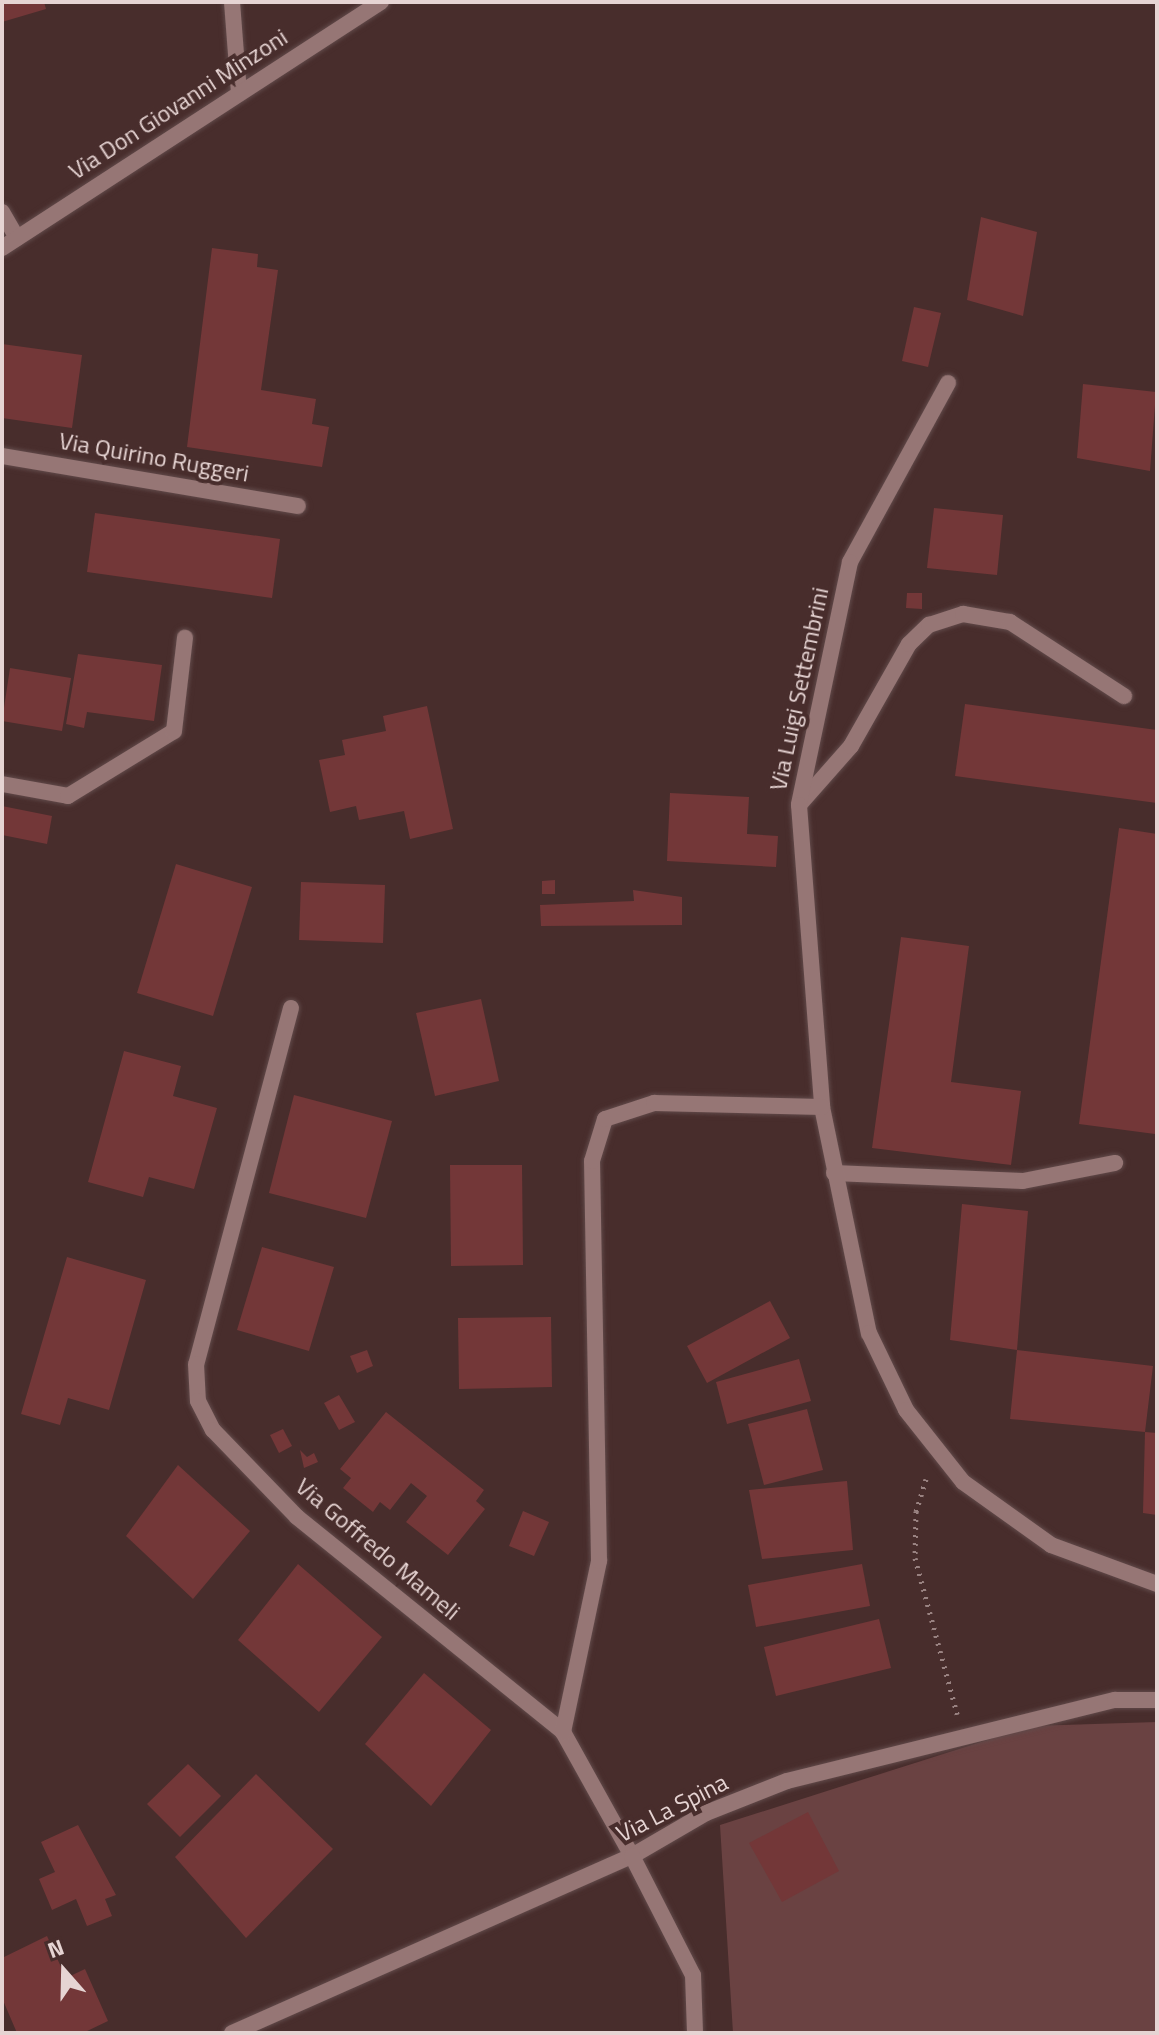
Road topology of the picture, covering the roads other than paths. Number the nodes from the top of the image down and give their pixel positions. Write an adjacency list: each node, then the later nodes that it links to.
1 (232, 2): 3 (street)
2 (381, 2): 3 (street, Via Don Giovanni Minzoni)
3 (239, 93): 5 (street, Via Don Giovanni Minzoni)
4 (2, 212): 5 (street)
5 (17, 238): 6 (street, Via Don Giovanni Minzoni)
6 (2, 248)
7 (948, 383): 13 (street, Via Luigi Settembrini)
8 (2, 456): 9 (street, Via Quirino Ruggeri)
9 (298, 506)
10 (185, 638): 12 (street)
11 (1124, 696): 13 (street)
12 (2, 784)
13 (799, 805): 15 (street, Via Luigi Settembrini)
14 (291, 1008): 20 (street, Via Goffredo Mameli)
15 (822, 1107): 17 (street, Via Luigi Settembrini); 20 (street)
16 (1115, 1163): 17 (street)
17 (834, 1173): 18 (street, Via Luigi Settembrini)
18 (1157, 1584)
19 (1157, 1700): 21 (street, Via La Spina)
20 (563, 1732): 21 (street, Via Goffredo Mameli)
21 (632, 1856): 22 (street, Via La Spina); 23 (street, Via Goffredo Mameli)
22 (232, 2033)
23 (695, 2033)

